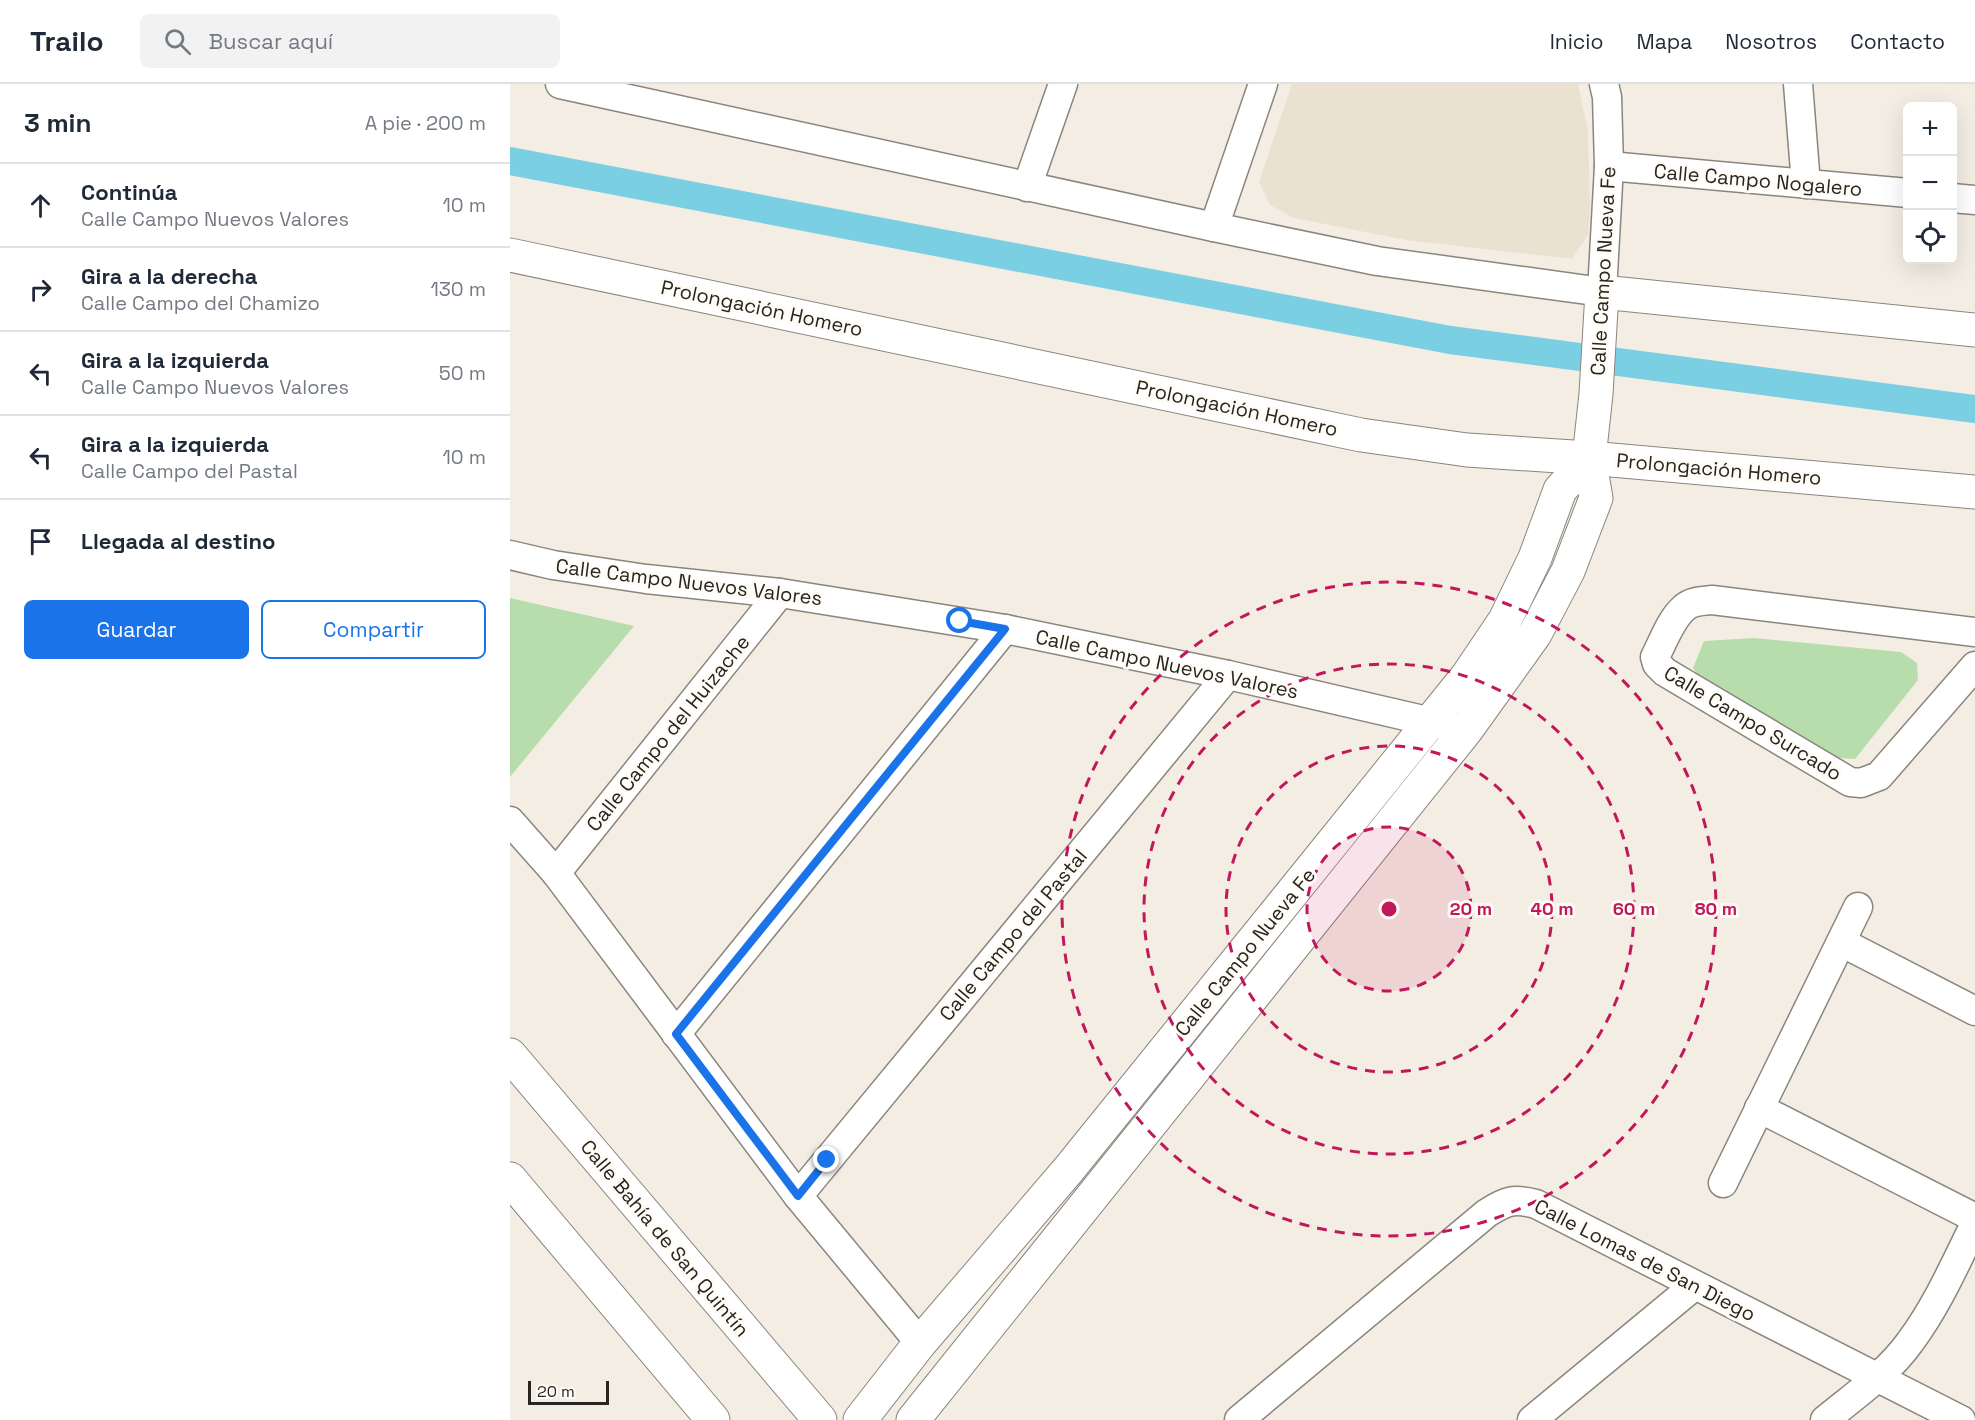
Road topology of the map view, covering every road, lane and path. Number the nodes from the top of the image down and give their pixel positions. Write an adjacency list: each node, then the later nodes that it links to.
1 (560, 84): 8 (street)
2 (1063, 84): 8 (street)
3 (1263, 84): 12 (street)
4 (1604, 84): 6 (street, Calle Campo Nueva Fe)
5 (1798, 84): 7 (street)
6 (1610, 166): 7 (street, Calle Campo Nogalero); 14 (street, Calle Campo Nueva Fe)
7 (1806, 184): 9 (street, Calle Campo Nogalero)
8 (1027, 187): 12 (street)
9 (1903, 194)
10 (1957, 198): 11 (street)
11 (1975, 200)
12 (1214, 227): 14 (street)
13 (510, 255): 16 (street, Prolongación Homero)
14 (1602, 292): 15 (street); 16 (street, Calle Campo Nueva Fe)
15 (1975, 330)
16 (1589, 458): 17 (street, Prolongación Homero); 24 (street, Calle Campo Nueva Fe); 25 (street, Calle Campo Nueva Fe)
17 (1975, 492)
18 (510, 555): 19 (street, Calle Campo Nuevos Valores)
19 (780, 593): 20 (street, Calle Campo Nuevos Valores); 27 (street, Calle Campo del Huizache)
20 (1005, 629): 23 (street, Calle Campo Nuevos Valores); 31 (street)
21 (1975, 632): 22 (street, Calle Campo Surcado)
22 (1975, 666)
23 (1228, 675): 24 (street, Calle Campo Nuevos Valores); 36 (street, Calle Campo del Pastal)
24 (1429, 723): 25 (street, Calle Campo Nuevos Valores); 40 (street, Calle Campo Nueva Fe)
25 (1467, 729): 45 (street, Calle Campo Nueva Fe)
26 (510, 821): 27 (street)
27 (556, 873): 31 (street)
28 (1858, 907): 29 (street)
29 (1841, 942): 30 (street); 33 (street)
30 (1975, 1011)
31 (676, 1034): 36 (street)
32 (510, 1055): 43 (street, Calle Bahía de San Quintín)
33 (1760, 1108): 35 (street); 37 (street)
34 (510, 1179): 42 (street)
35 (1723, 1183)
36 (798, 1196): 40 (street)
37 (1975, 1218)
38 (1975, 1224): 41 (street)
39 (1694, 1286): 41 (street, Calle Lomas de San Diego); 46 (street, Calle Lomas de San Diego); 47 (street)
40 (920, 1343): 44 (street, Calle Campo Nueva Fe)
41 (1878, 1377): 48 (street); 49 (street, Calle Lomas de San Diego)
42 (713, 1420)
43 (820, 1420)
44 (860, 1420)
45 (913, 1420)
46 (1239, 1420)
47 (1532, 1420)
48 (1825, 1420)
49 (1961, 1420)

